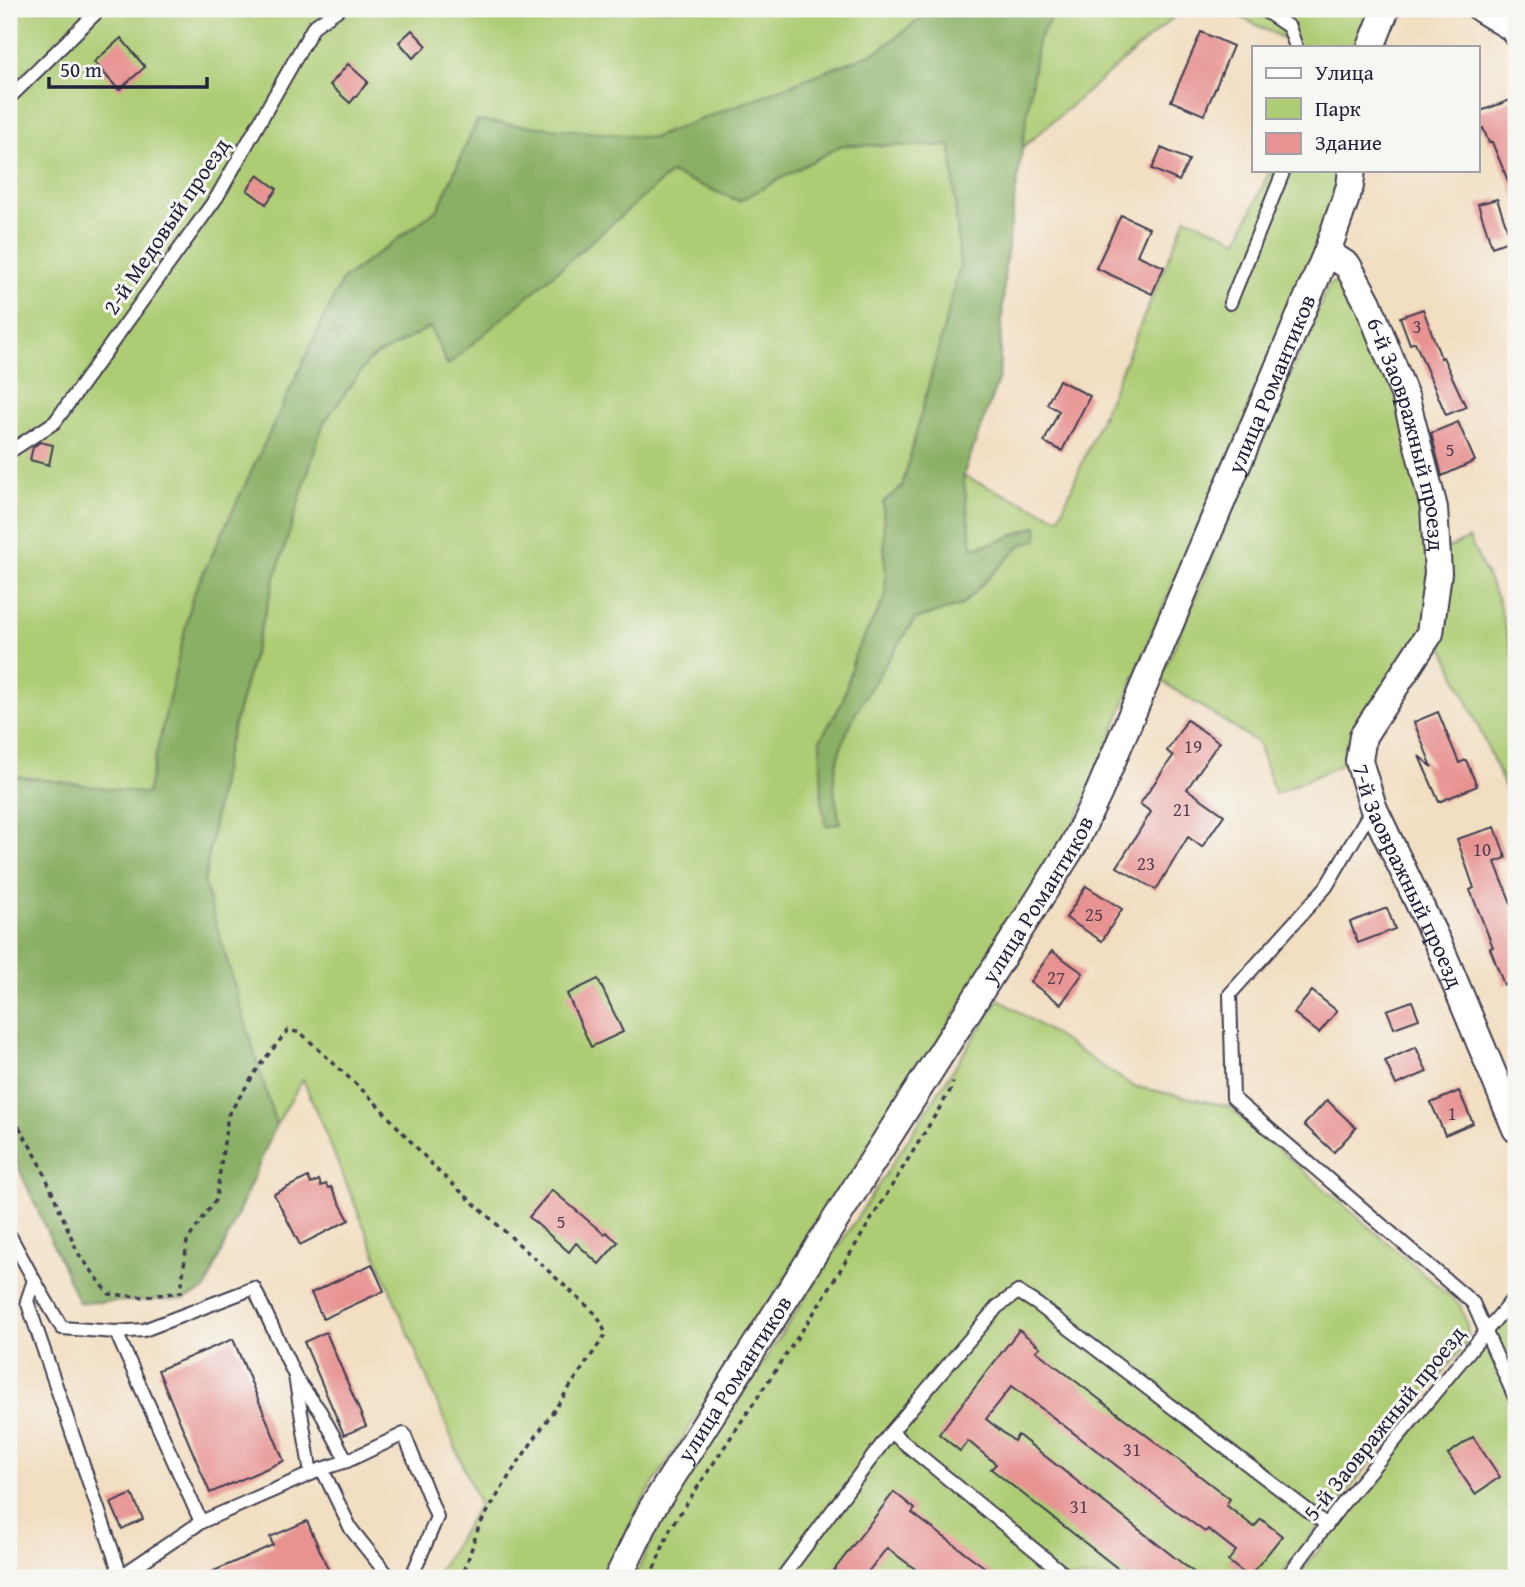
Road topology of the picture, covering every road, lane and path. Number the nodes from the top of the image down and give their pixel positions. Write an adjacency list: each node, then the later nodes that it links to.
1 (100, 9): 9 (lane)
2 (339, 9): 14 (lane, 2-й Медовый проезд)
3 (1262, 9): 7 (lane)
4 (1385, 9): 8 (street)
5 (1481, 9): 6 (street)
6 (1516, 34)
7 (1296, 46)
8 (1371, 46)
9 (9, 98)
10 (1283, 172): 13 (lane)
11 (1352, 172): 12 (street, улица Романтиков)
12 (1327, 252): 15 (street, 6-й Заовражный проезд); 36 (street, улица Романтиков)
13 (1230, 303)
14 (9, 452)
15 (1430, 633): 16 (street, 7-й Заовражный проезд)
16 (1373, 807): 19 (street, 7-й Заовражный проезд); 23 (lane)
17 (954, 1079): 37 (path)
18 (9, 1126): 35 (path)
19 (1516, 1129)
20 (9, 1234): 21 (lane)
21 (34, 1280): 24 (lane); 32 (lane)
22 (1516, 1295): 23 (lane, 5-й Заовражный проезд)
23 (1487, 1329): 26 (lane); 31 (lane, 5-й Заовражный проезд)
24 (116, 1332): 25 (lane); 30 (lane)
25 (295, 1376): 28 (lane); 29 (lane)
26 (1516, 1400)
27 (891, 1432): 31 (lane); 38 (lane); 39 (lane)
28 (347, 1461): 29 (lane); 34 (lane)
29 (317, 1471): 30 (lane); 33 (lane)
30 (201, 1522): 32 (lane)
31 (1327, 1525): 40 (lane, 5-й Заовражный проезд)
32 (121, 1577)
33 (390, 1578)
34 (411, 1578)
35 (462, 1578)
36 (618, 1578)
37 (650, 1578)
38 (782, 1578)
39 (1069, 1578)
40 (1286, 1578)

